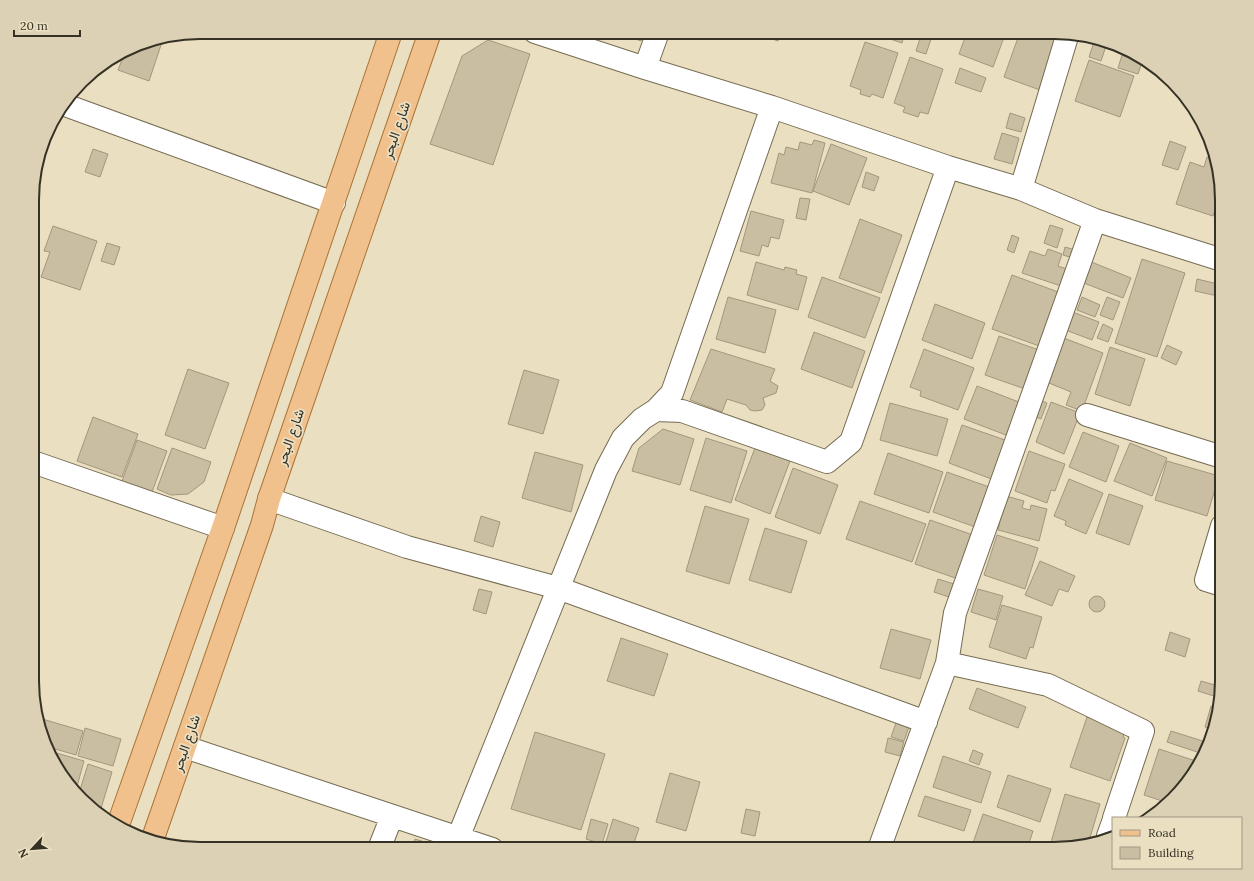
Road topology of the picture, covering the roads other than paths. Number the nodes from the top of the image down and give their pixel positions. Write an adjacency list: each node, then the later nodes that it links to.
1 (389, 39): 11 (main road)
2 (428, 39): 18 (main road, شارع البحر)
3 (556, 39): 6 (street)
4 (655, 39): 6 (street)
5 (1066, 39): 10 (street)
6 (644, 68): 8 (street)
7 (69, 106): 11 (street)
8 (772, 107): 9 (street); 14 (street)
9 (948, 167): 10 (street); 14 (street)
10 (1022, 189): 12 (street)
11 (334, 203): 19 (main road)
12 (1095, 220): 13 (street); 23 (street)
13 (1215, 258)
14 (656, 410): 22 (street)
15 (1087, 415): 16 (street)
16 (1215, 455)
17 (39, 464): 19 (street)
18 (269, 499): 22 (street); 25 (main road, شارع البحر)
19 (224, 528): 28 (main road)
20 (1215, 550): 21 (street)
21 (1215, 583)
22 (558, 588): 24 (street); 30 (street)
23 (947, 663): 24 (street); 27 (street)
24 (926, 722): 33 (street)
25 (185, 747): 26 (street); 29 (main road, شارع البحر)
26 (392, 816): 30 (street); 31 (street)
27 (1114, 817)
28 (120, 820)
29 (154, 835)
30 (458, 838): 32 (street)
31 (382, 842)
32 (470, 842)
33 (882, 842)

